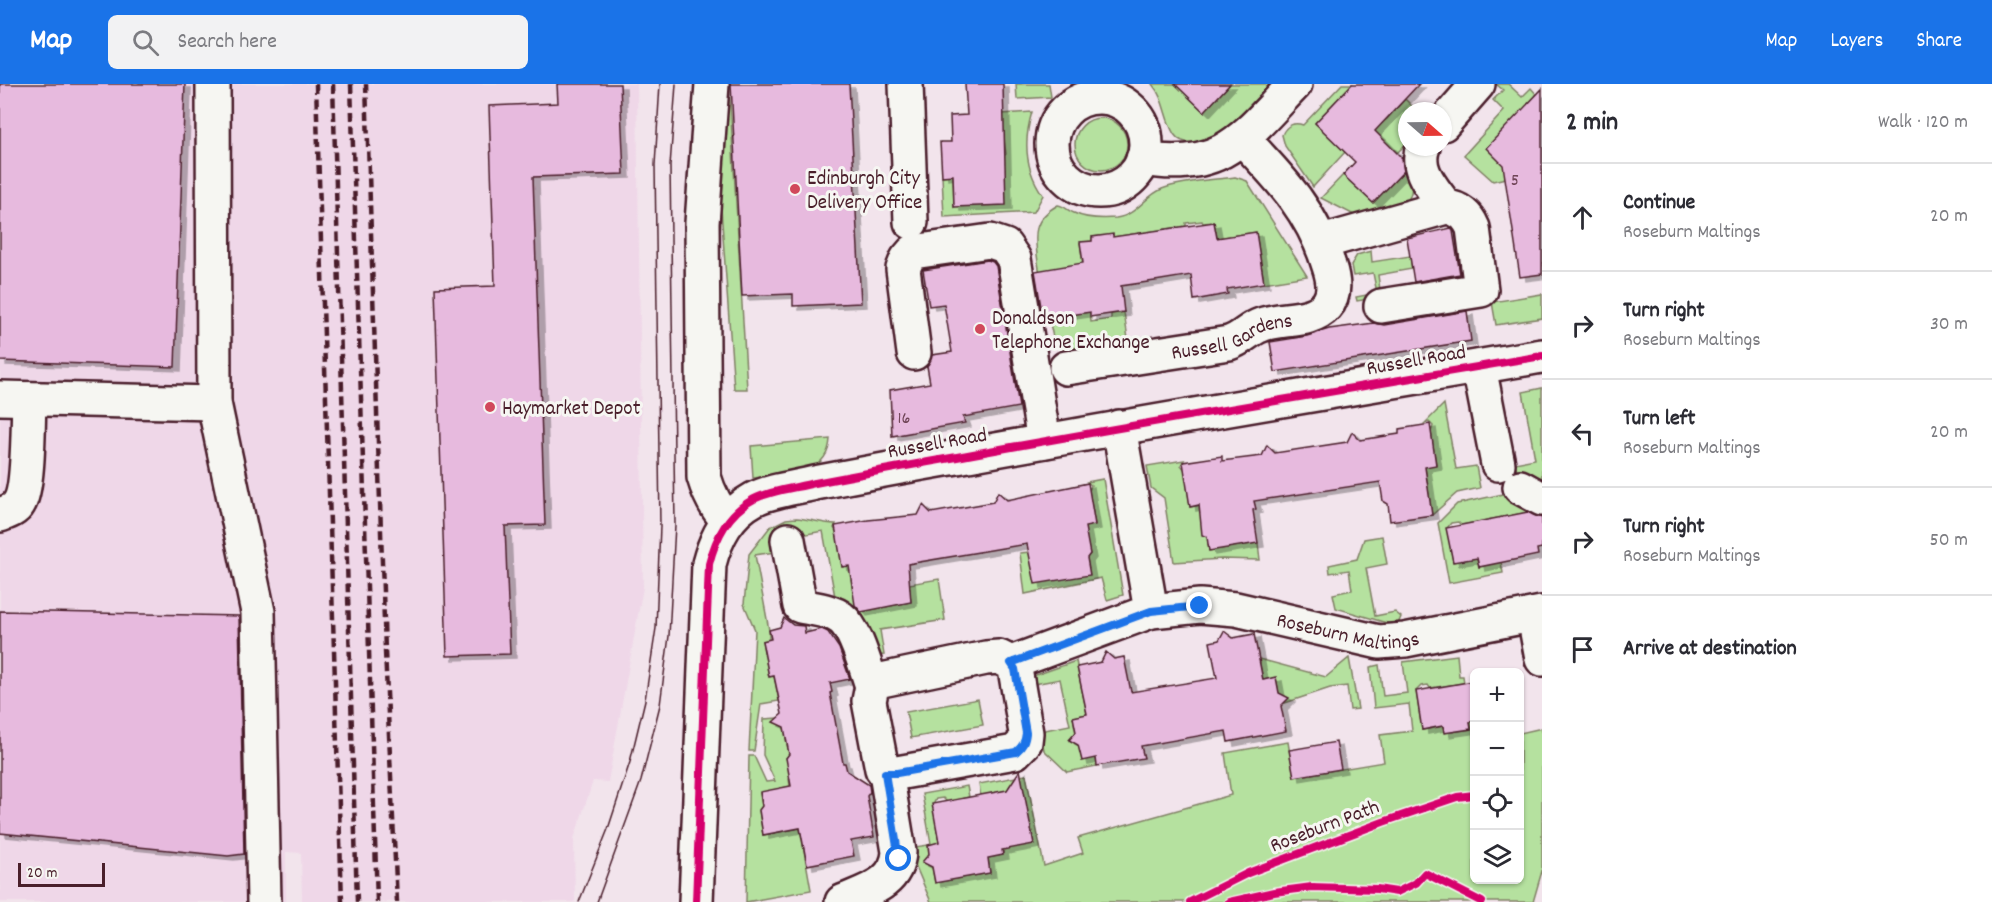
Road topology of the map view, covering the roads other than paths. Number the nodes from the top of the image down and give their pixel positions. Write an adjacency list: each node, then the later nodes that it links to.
1 (213, 84): 20 (street)
2 (712, 84): 25 (street)
3 (906, 84): 12 (street)
4 (1295, 84): 8 (street)
5 (1478, 84): 7 (street)
6 (1075, 93): 10 (street); 10 (street)
7 (1452, 114)
8 (1243, 139): 10 (street); 13 (street, Russell Gardens)
9 (1419, 156): 11 (street)
10 (1143, 159)
11 (1446, 207): 13 (street); 14 (street)
12 (912, 222)
13 (1322, 242): 18 (street, Russell Gardens)
14 (1381, 306)
15 (914, 353): 22 (street)
16 (1542, 356): 17 (street, Russell Road)
17 (1479, 367): 21 (street, Russell Road); 23 (street)
18 (1066, 368)
19 (14, 398): 20 (street); 24 (street)
20 (214, 403): 33 (street)
21 (1119, 427): 22 (street, Russell Road); 27 (street)
22 (1044, 441): 25 (street, Russell Road)
23 (1520, 484)
24 (0, 514)
25 (728, 521): 34 (street, Russell Road)
26 (788, 540): 31 (street)
27 (1151, 611): 28 (street, Roseburn Maltings); 30 (street, Roseburn Maltings)
28 (1538, 614): 29 (street)
29 (1542, 659)
30 (1011, 663): 31 (street, Roseburn Maltings); 32 (street)
31 (872, 687): 32 (street)
32 (885, 773): 35 (street)
33 (264, 902)
34 (696, 902)
35 (842, 902)

